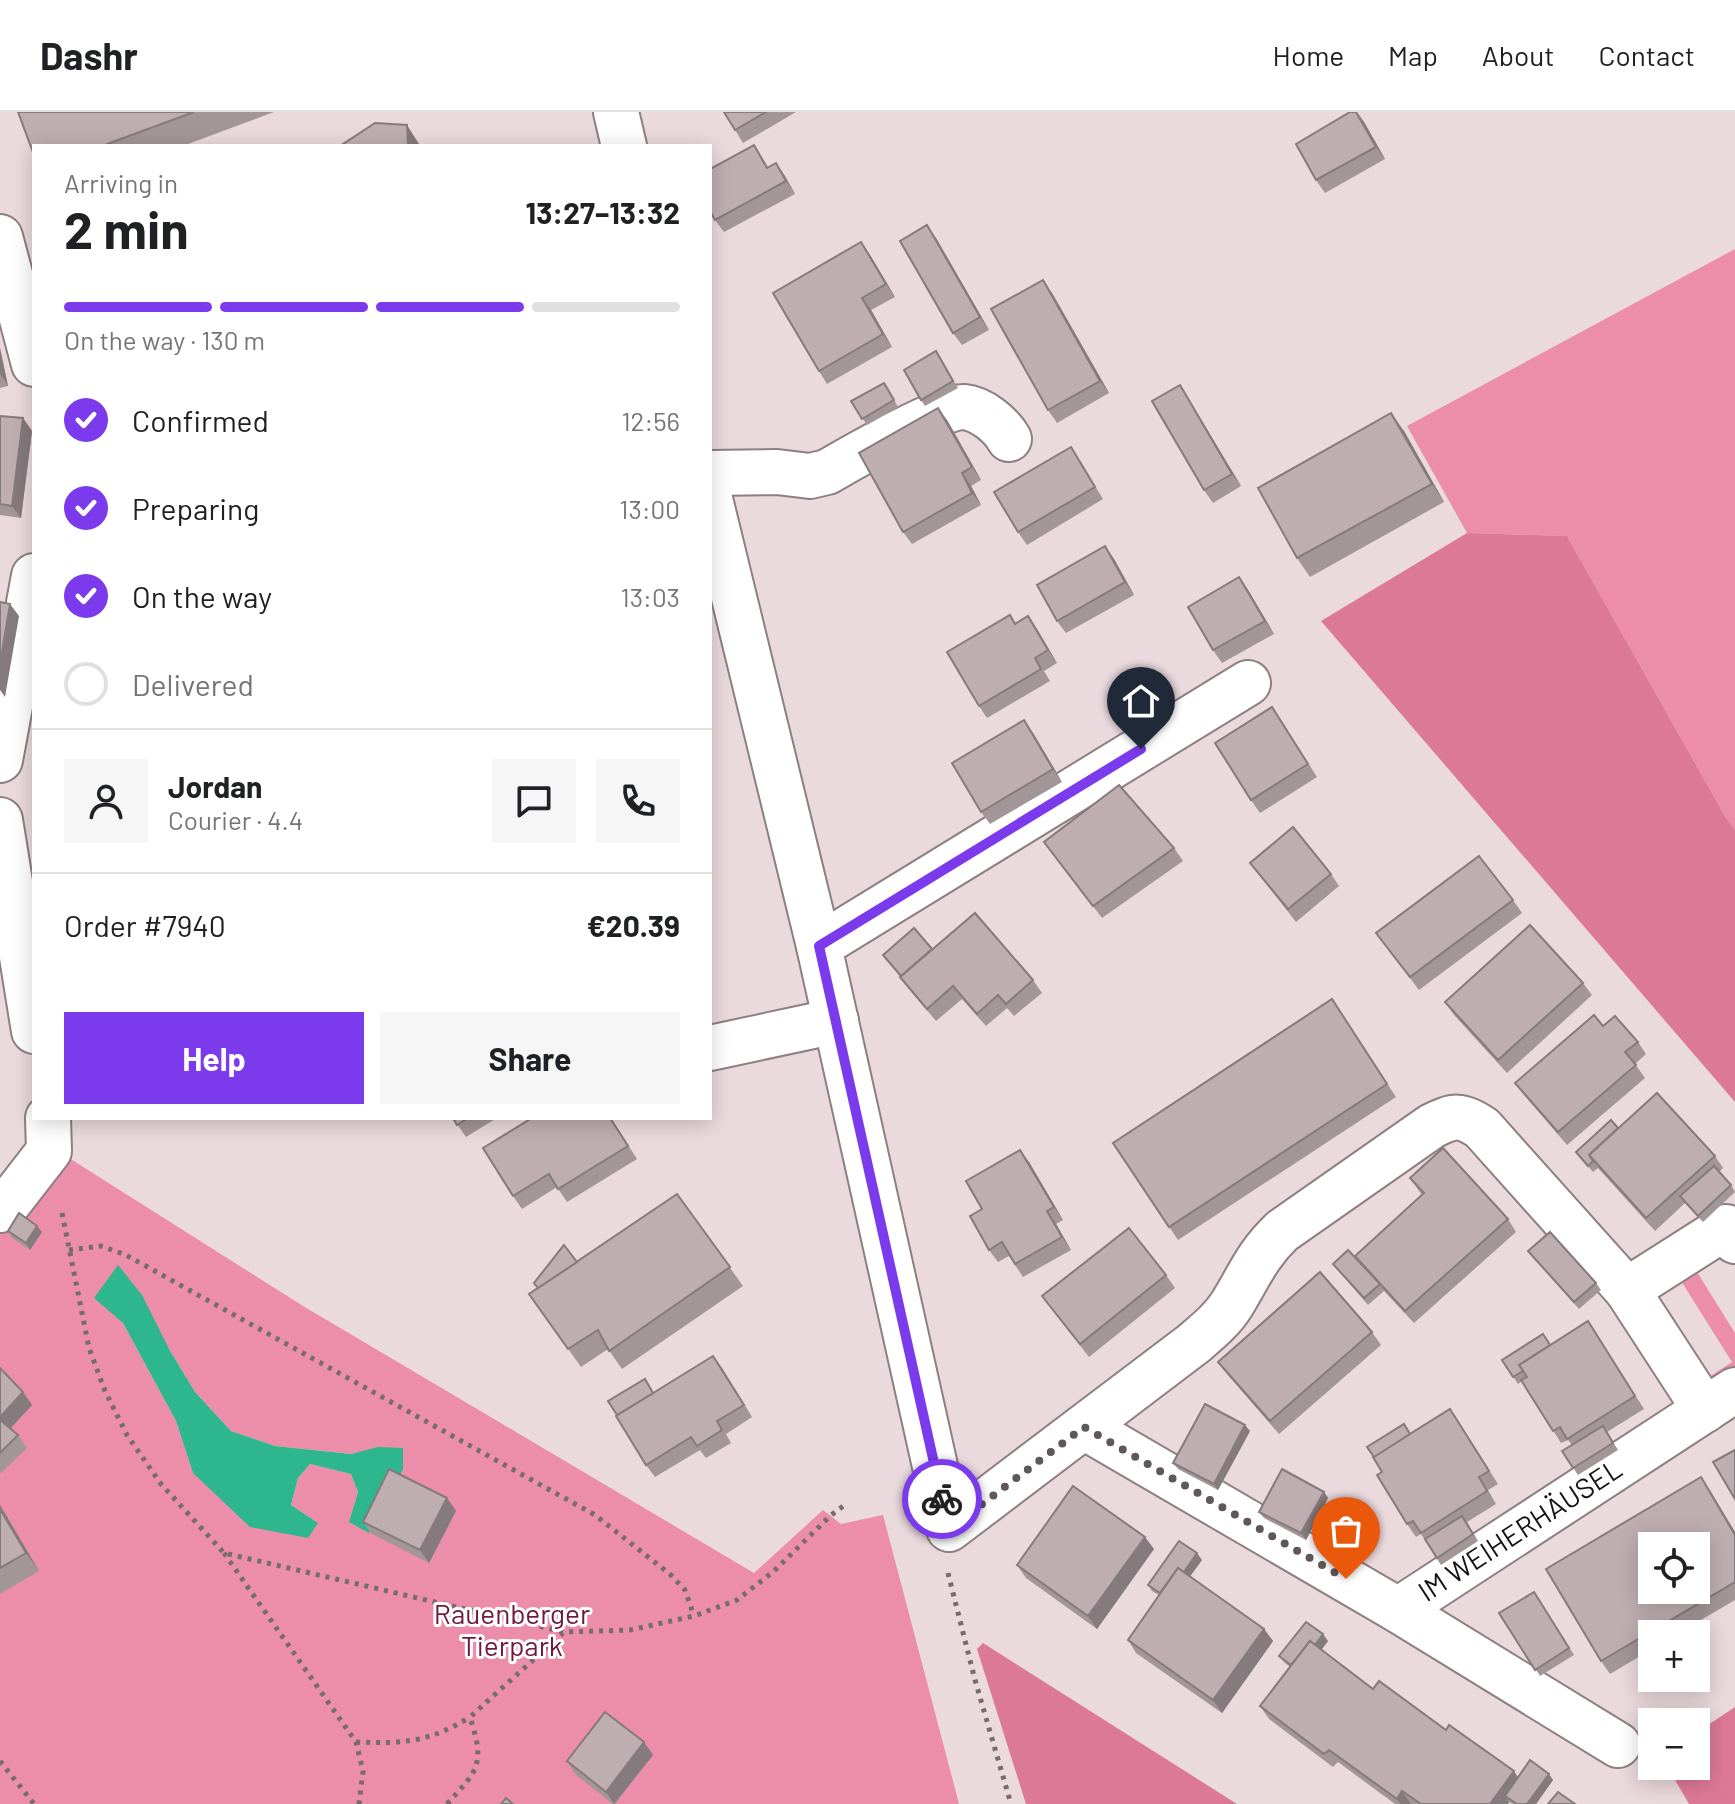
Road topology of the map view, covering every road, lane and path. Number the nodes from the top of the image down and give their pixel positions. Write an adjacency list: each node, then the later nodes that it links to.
1 (616, 112): 2 (street)
2 (624, 144)
3 (0, 237): 4 (street)
4 (32, 357)
5 (1009, 439): 6 (street)
6 (712, 473)
7 (712, 507): 12 (street)
8 (32, 587): 10 (street)
9 (1248, 683): 12 (street)
10 (0, 760)
11 (0, 820): 13 (street)
12 (819, 946): 14 (street)
13 (32, 1019)
14 (836, 1021): 15 (street); 24 (street)
15 (712, 1048)
16 (48, 1134): 17 (street); 19 (path)
17 (0, 1210)
18 (1735, 1241): 20 (street)
19 (69, 1250): 25 (path); 27 (path)
20 (1627, 1290): 21 (street, IM WEIHERHÄUSEL); 22 (street, IM WEIHERHÄUSEL)
21 (1720, 1400): 26 (street, IM WEIHERHÄUSEL)
22 (1084, 1427): 24 (street, IM WEIHERHÄUSEL); 26 (street, IM WEIHERHÄUSEL)
23 (846, 1504): 27 (path)
24 (949, 1529): 36 (path)
25 (224, 1553): 28 (path); 30 (path)
26 (1398, 1610): 31 (street)
27 (694, 1616): 28 (path)
28 (564, 1632): 29 (path)
29 (470, 1717): 30 (path); 35 (path)
30 (356, 1742): 34 (path)
31 (1618, 1745)
32 (0, 1761): 33 (path)
33 (34, 1804)
34 (359, 1804)
35 (447, 1804)
36 (1011, 1804)

